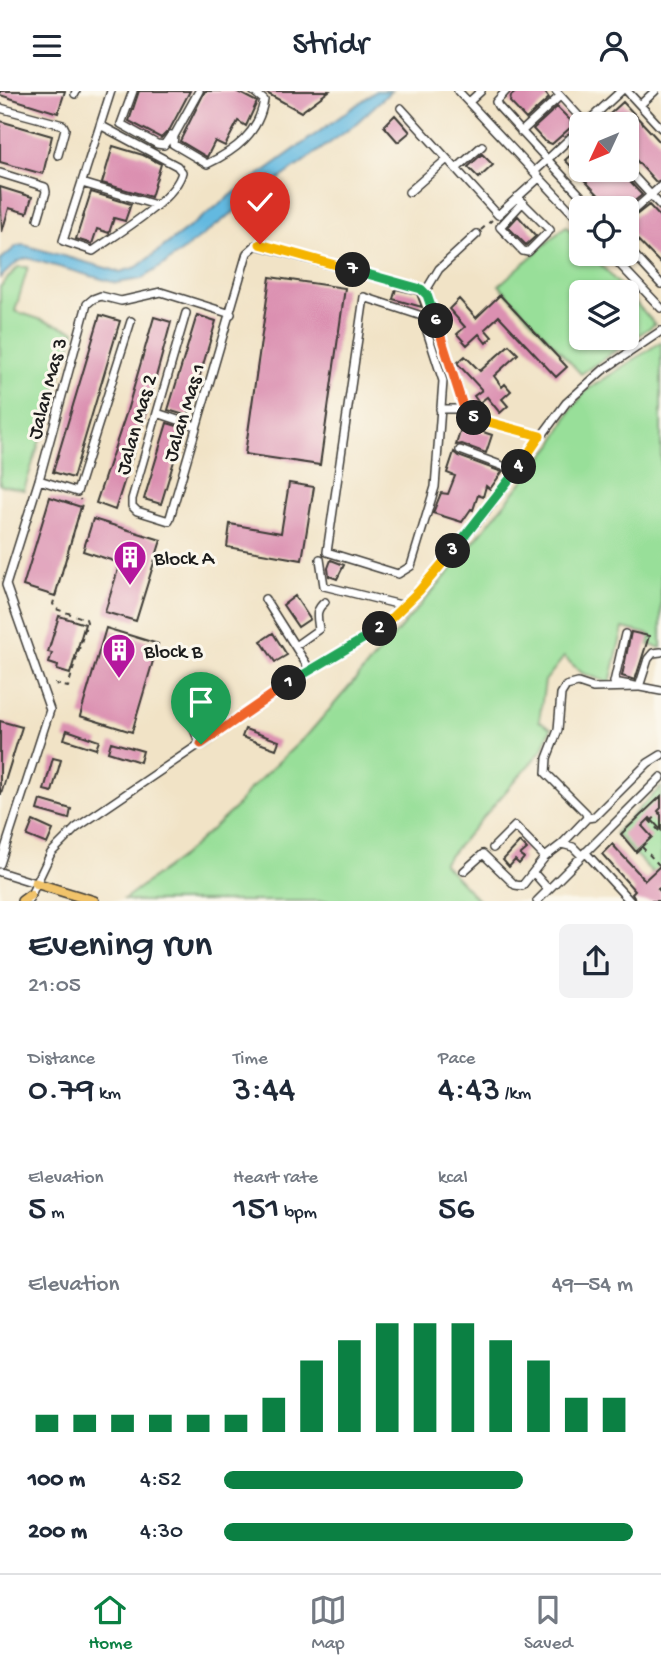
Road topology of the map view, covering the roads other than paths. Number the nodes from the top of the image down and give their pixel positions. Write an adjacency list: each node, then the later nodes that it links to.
1 (111, 91): 18 (street)
2 (133, 91): 3 (street)
3 (196, 91): 4 (street)
4 (253, 91)
5 (458, 91): 12 (street)
6 (481, 91): 12 (street)
7 (506, 91): 20 (street)
8 (621, 91): 17 (street)
9 (627, 91): 13 (street)
10 (655, 91): 13 (street)
11 (558, 94): 16 (street); 20 (street)
12 (469, 102): 28 (street)
13 (640, 105): 19 (street)
14 (0, 108): 23 (street)
15 (401, 108): 24 (street)
16 (575, 112)
17 (599, 112)
18 (100, 125): 30 (street); 36 (street)
19 (661, 128)
20 (521, 132): 25 (street)
21 (569, 139): 25 (street)
22 (482, 146): 26 (street)
23 (58, 155)
24 (447, 159): 26 (street); 32 (street)
25 (547, 160): 28 (street); 34 (street)
26 (456, 169): 35 (street)
27 (0, 173): 40 (street)
28 (537, 175): 35 (street); 39 (street)
29 (639, 182): 33 (street)
30 (82, 183): 36 (street); 36 (street)
31 (661, 186): 33 (street)
32 (409, 192)
33 (651, 195): 37 (street); 38 (street)
34 (581, 196)
35 (520, 200): 35 (street)
36 (156, 205)
37 (639, 206)
38 (661, 206)
39 (569, 209)
40 (38, 219)
41 (477, 234): 45 (street)
42 (639, 260): 44 (street)
43 (622, 266): 46 (street)
44 (661, 284)
45 (425, 292): 48 (street, Jalan Mas 1); 52 (street)
46 (660, 304)
47 (186, 313): 55 (street, Jalan Mas 2)
48 (231, 314): 56 (street, Jalan Mas 1); 60 (street, Jalan Mas 3)
49 (131, 321): 60 (street)
50 (661, 331): 57 (street)
51 (442, 391): 52 (street); 53 (street); 53 (street)
52 (459, 395): 54 (street)
53 (440, 409): 54 (street)
54 (464, 409): 57 (street)
55 (157, 412): 56 (street); 61 (street, Jalan Mas 2)
56 (196, 426): 61 (street, Jalan Mas 1)
57 (540, 436): 59 (street)
58 (460, 450): 59 (street)
59 (516, 471): 65 (street)
60 (39, 480): 81 (street, Jalan Mas 3)
61 (169, 521)
62 (320, 559): 65 (street)
63 (265, 599): 67 (street)
64 (325, 602): 67 (street)
65 (405, 606): 69 (street)
66 (625, 634): 71 (street)
67 (295, 646): 69 (street)
68 (661, 652): 71 (street)
69 (310, 670): 73 (street)
70 (196, 676): 73 (street)
71 (639, 687): 72 (street); 76 (street)
72 (661, 691)
73 (201, 744): 85 (street)
74 (661, 755): 76 (street)
75 (661, 777): 79 (street)
76 (587, 818): 77 (street)
77 (562, 844): 79 (street); 80 (street)
78 (493, 848): 80 (street)
79 (584, 854): 86 (street); 90 (street)
80 (545, 857): 84 (street)
81 (0, 864)
82 (464, 871): 84 (street)
83 (0, 872): 85 (street)
84 (533, 872): 86 (street)
85 (35, 883): 87 (street); 88 (main road)
86 (548, 889): 89 (street)
87 (27, 899)
88 (94, 901)
89 (537, 901)
90 (630, 901)

